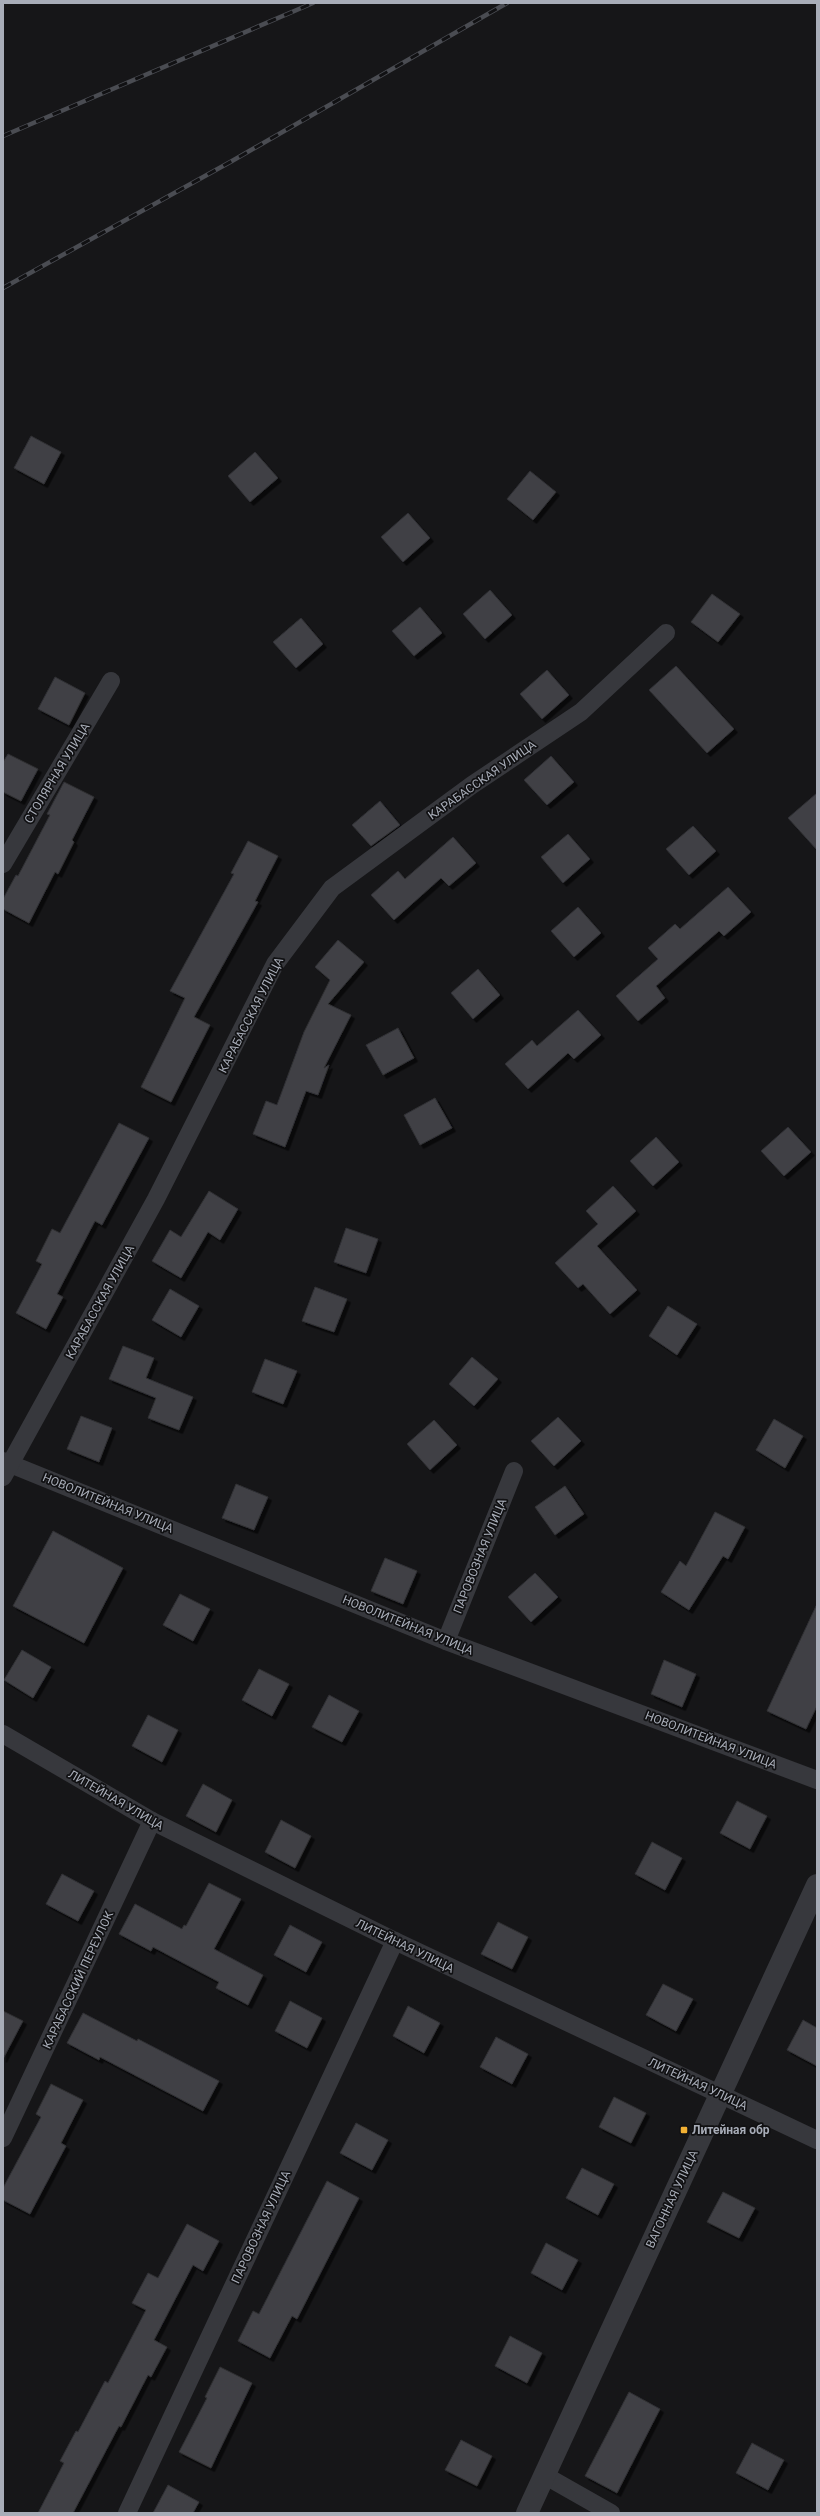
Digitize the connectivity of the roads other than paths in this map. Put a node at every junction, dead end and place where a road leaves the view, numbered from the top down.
1 (666, 633) dead end
2 (111, 681) dead end
3 (3, 864) edge
4 (5, 1467) edge
5 (514, 1471) dead end
6 (446, 1641) junction
7 (3, 1734) edge
8 (817, 1780) edge
9 (152, 1821) junction
10 (817, 1885) edge
11 (395, 1941) junction
12 (721, 2094) junction
13 (3, 2138) edge
14 (817, 2140) edge
15 (544, 2475) junction
16 (127, 2513) edge
17 (527, 2513) edge
18 (611, 2513) edge

1 - 4 street, КАРАБАССКАЯ УЛИЦА
2 - 3 street, СТОЛЯРНАЯ УЛИЦА
4 - 6 street, НОВОЛИТЕЙНАЯ УЛИЦА
5 - 6 street, ПАРОВОЗНАЯ УЛИЦА
6 - 8 street, НОВОЛИТЕЙНАЯ УЛИЦА
7 - 9 street, ЛИТЕЙНАЯ УЛИЦА
9 - 11 street, ЛИТЕЙНАЯ УЛИЦА
9 - 13 street, КАРАБАССКИЙ ПЕРЕУЛОК
10 - 12 street, ВАГОННАЯ УЛИЦА
11 - 12 street, ЛИТЕЙНАЯ УЛИЦА
11 - 16 street, ПАРОВОЗНАЯ УЛИЦА
12 - 14 street, ЛИТЕЙНАЯ УЛИЦА
12 - 15 street, ВАГОННАЯ УЛИЦА
15 - 17 street, ВАГОННАЯ УЛИЦА
15 - 18 street

